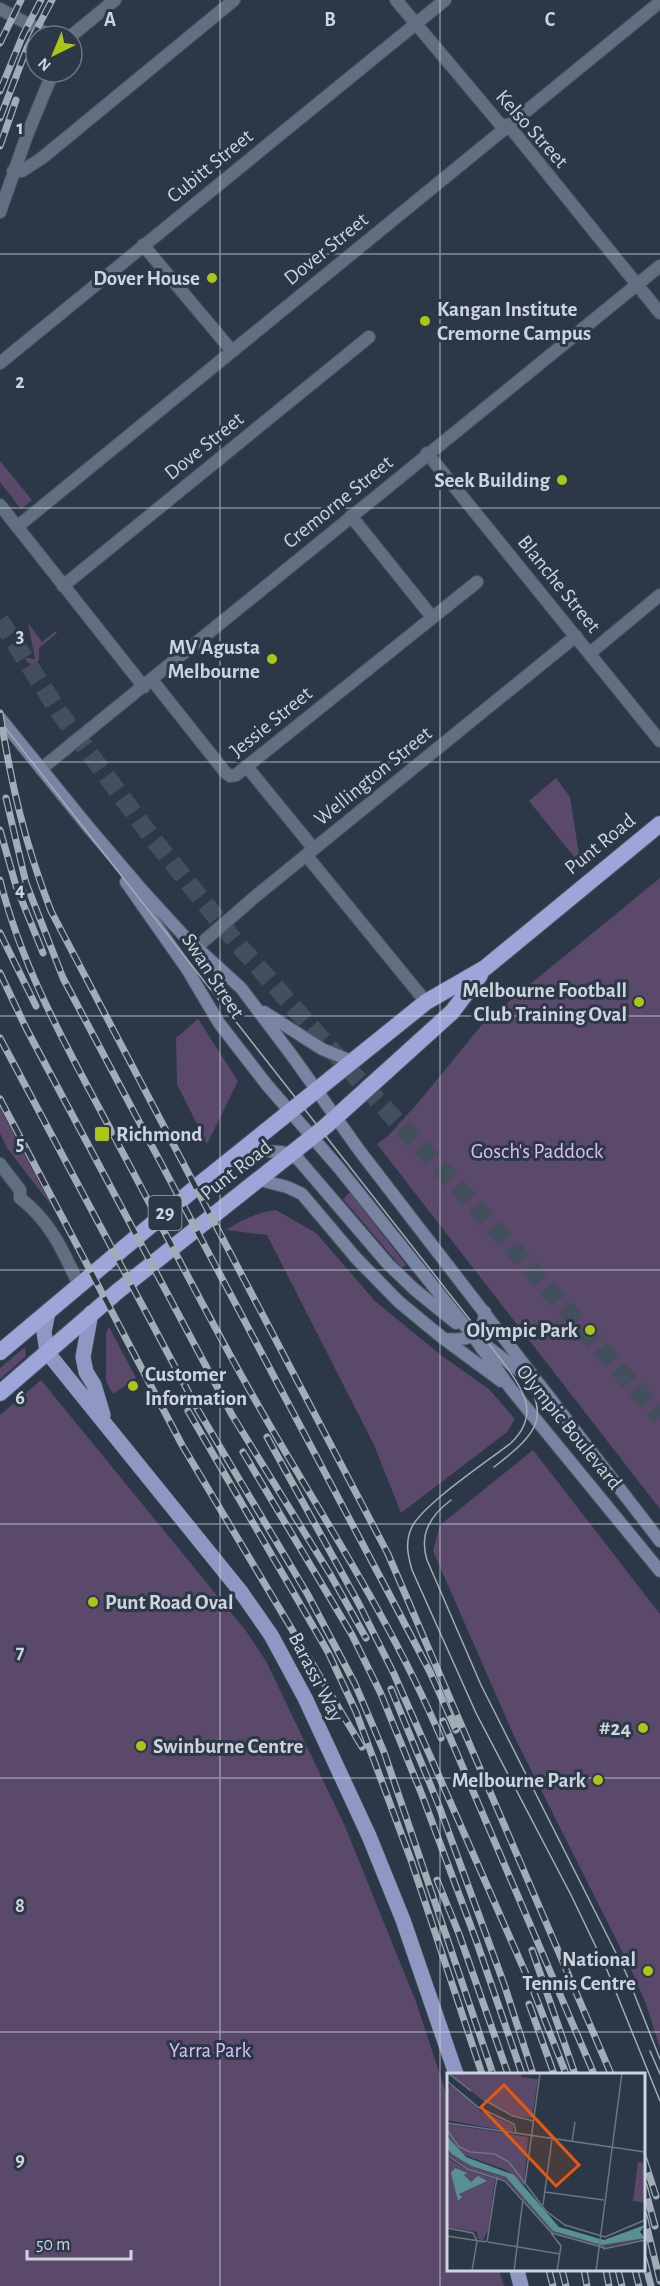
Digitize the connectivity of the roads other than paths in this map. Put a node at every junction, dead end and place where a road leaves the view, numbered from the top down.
1 (115, 0) edge
2 (234, 0) edge
3 (396, 0) edge
4 (445, 0) edge
5 (660, 2) edge
6 (0, 9) edge
7 (28, 24) edge
8 (416, 24) junction
9 (84, 25) edge
10 (48, 84) edge
11 (509, 126) junction
12 (13, 171) junction
13 (0, 212) edge
14 (143, 245) junction
15 (660, 266) edge
16 (638, 284) junction
17 (660, 313) edge
18 (369, 337) dead end
19 (232, 351) junction
20 (0, 363) edge
21 (427, 453) junction
22 (0, 505) edge
23 (351, 516) junction
24 (17, 527) junction
25 (477, 582) dead end
26 (63, 586) junction
27 (660, 595) edge
28 (432, 617) junction
29 (576, 636) junction
30 (590, 653) junction
31 (148, 684) junction
32 (0, 718) edge
33 (660, 741) edge
34 (247, 767) junction
35 (41, 769) junction
36 (660, 824) edge
37 (90, 829) junction
38 (310, 852) junction
39 (197, 947) junction
40 (484, 968) junction
41 (248, 997) junction
42 (426, 1002) junction
43 (354, 1062) junction
44 (316, 1091) junction
45 (290, 1112) junction
46 (335, 1118) junction
47 (312, 1137) junction
48 (243, 1150) junction
49 (292, 1155) junction
50 (0, 1164) edge
51 (260, 1180) junction
52 (79, 1285) junction
53 (48, 1312) junction
54 (485, 1312) junction
55 (92, 1313) junction
56 (473, 1336) junction
57 (444, 1339) junction
58 (0, 1352) edge
59 (47, 1352) junction
60 (541, 1387) junction
61 (511, 1389) junction
62 (0, 1393) edge
63 (106, 1424) junction
64 (660, 1541) edge
65 (660, 1571) edge
66 (456, 2073) edge
67 (518, 2271) edge
68 (521, 2286) edge

1 - 9 street
2 - 12 street
3 - 8 street, Kelso Street
4 - 8 street, Cubitt Street
5 - 11 street, Dover Street
6 - 7 street
8 - 11 street, Kelso Street
8 - 14 street, Cubitt Street
10 - 12 street
11 - 16 street, Kelso Street
11 - 19 street, Dover Street
12 - 13 street
14 - 19 street
14 - 20 street, Cubitt Street
15 - 16 street, Cremorne Street
16 - 17 street, Kelso Street
16 - 21 street, Cremorne Street
18 - 26 street, Dove Street
19 - 24 street, Dover Street
21 - 23 street, Cremorne Street
21 - 29 street, Blanche Street
22 - 24 street
23 - 28 street
23 - 31 street, Cremorne Street
24 - 26 street
25 - 28 street, Jessie Street
26 - 31 street
27 - 30 street
28 - 34 street, Jessie Street
29 - 30 street, Blanche Street
29 - 38 street, Wellington Street
30 - 33 street, Blanche Street
31 - 34 street, Jessie Street
31 - 35 street, Cremorne Street
32 - 35 main road, Swan Street
34 - 38 street
35 - 37 main road, Swan Street
36 - 40 highway, Punt Road / 29
37 - 39 main road, Swan Street
37 - 45 main road, Swan Street
38 - 39 street, Wellington Street
38 - 42 street
39 - 41 main road, Swan Street
40 - 42 highway, Punt Road / 29
40 - 46 highway, Punt Road / 29
41 - 43 main road
41 - 44 main road, Swan Street
42 - 43 highway, Punt Road / 29
43 - 44 highway, Punt Road / 29
44 - 45 highway, Punt Road / 29
44 - 46 main road, Swan Street
45 - 47 main road, Swan Street
45 - 48 highway, Punt Road / 29
46 - 47 highway, Punt Road / 29
46 - 54 main road, Olympic Boulevard
47 - 49 highway, Punt Road / 29
47 - 56 main road, Olympic Boulevard
48 - 49 main road
48 - 52 highway, Punt Road / 29
49 - 51 highway, Punt Road / 29
49 - 56 main road
50 - 52 street
51 - 55 highway, Punt Road / 29
51 - 57 main road
52 - 53 highway, Punt Road / 29
53 - 58 highway, Punt Road / 29
53 - 59 main road
54 - 56 main road
54 - 60 main road, Olympic Boulevard
55 - 59 highway, Punt Road / 29
55 - 63 main road
56 - 57 main road
56 - 60 main road
56 - 61 main road, Olympic Boulevard
57 - 61 main road
59 - 62 highway, Punt Road / 29
59 - 63 main road, Barassi Way
60 - 64 main road, Olympic Boulevard
61 - 65 main road, Olympic Boulevard
63 - 66 main road, Barassi Way
67 - 68 main road

